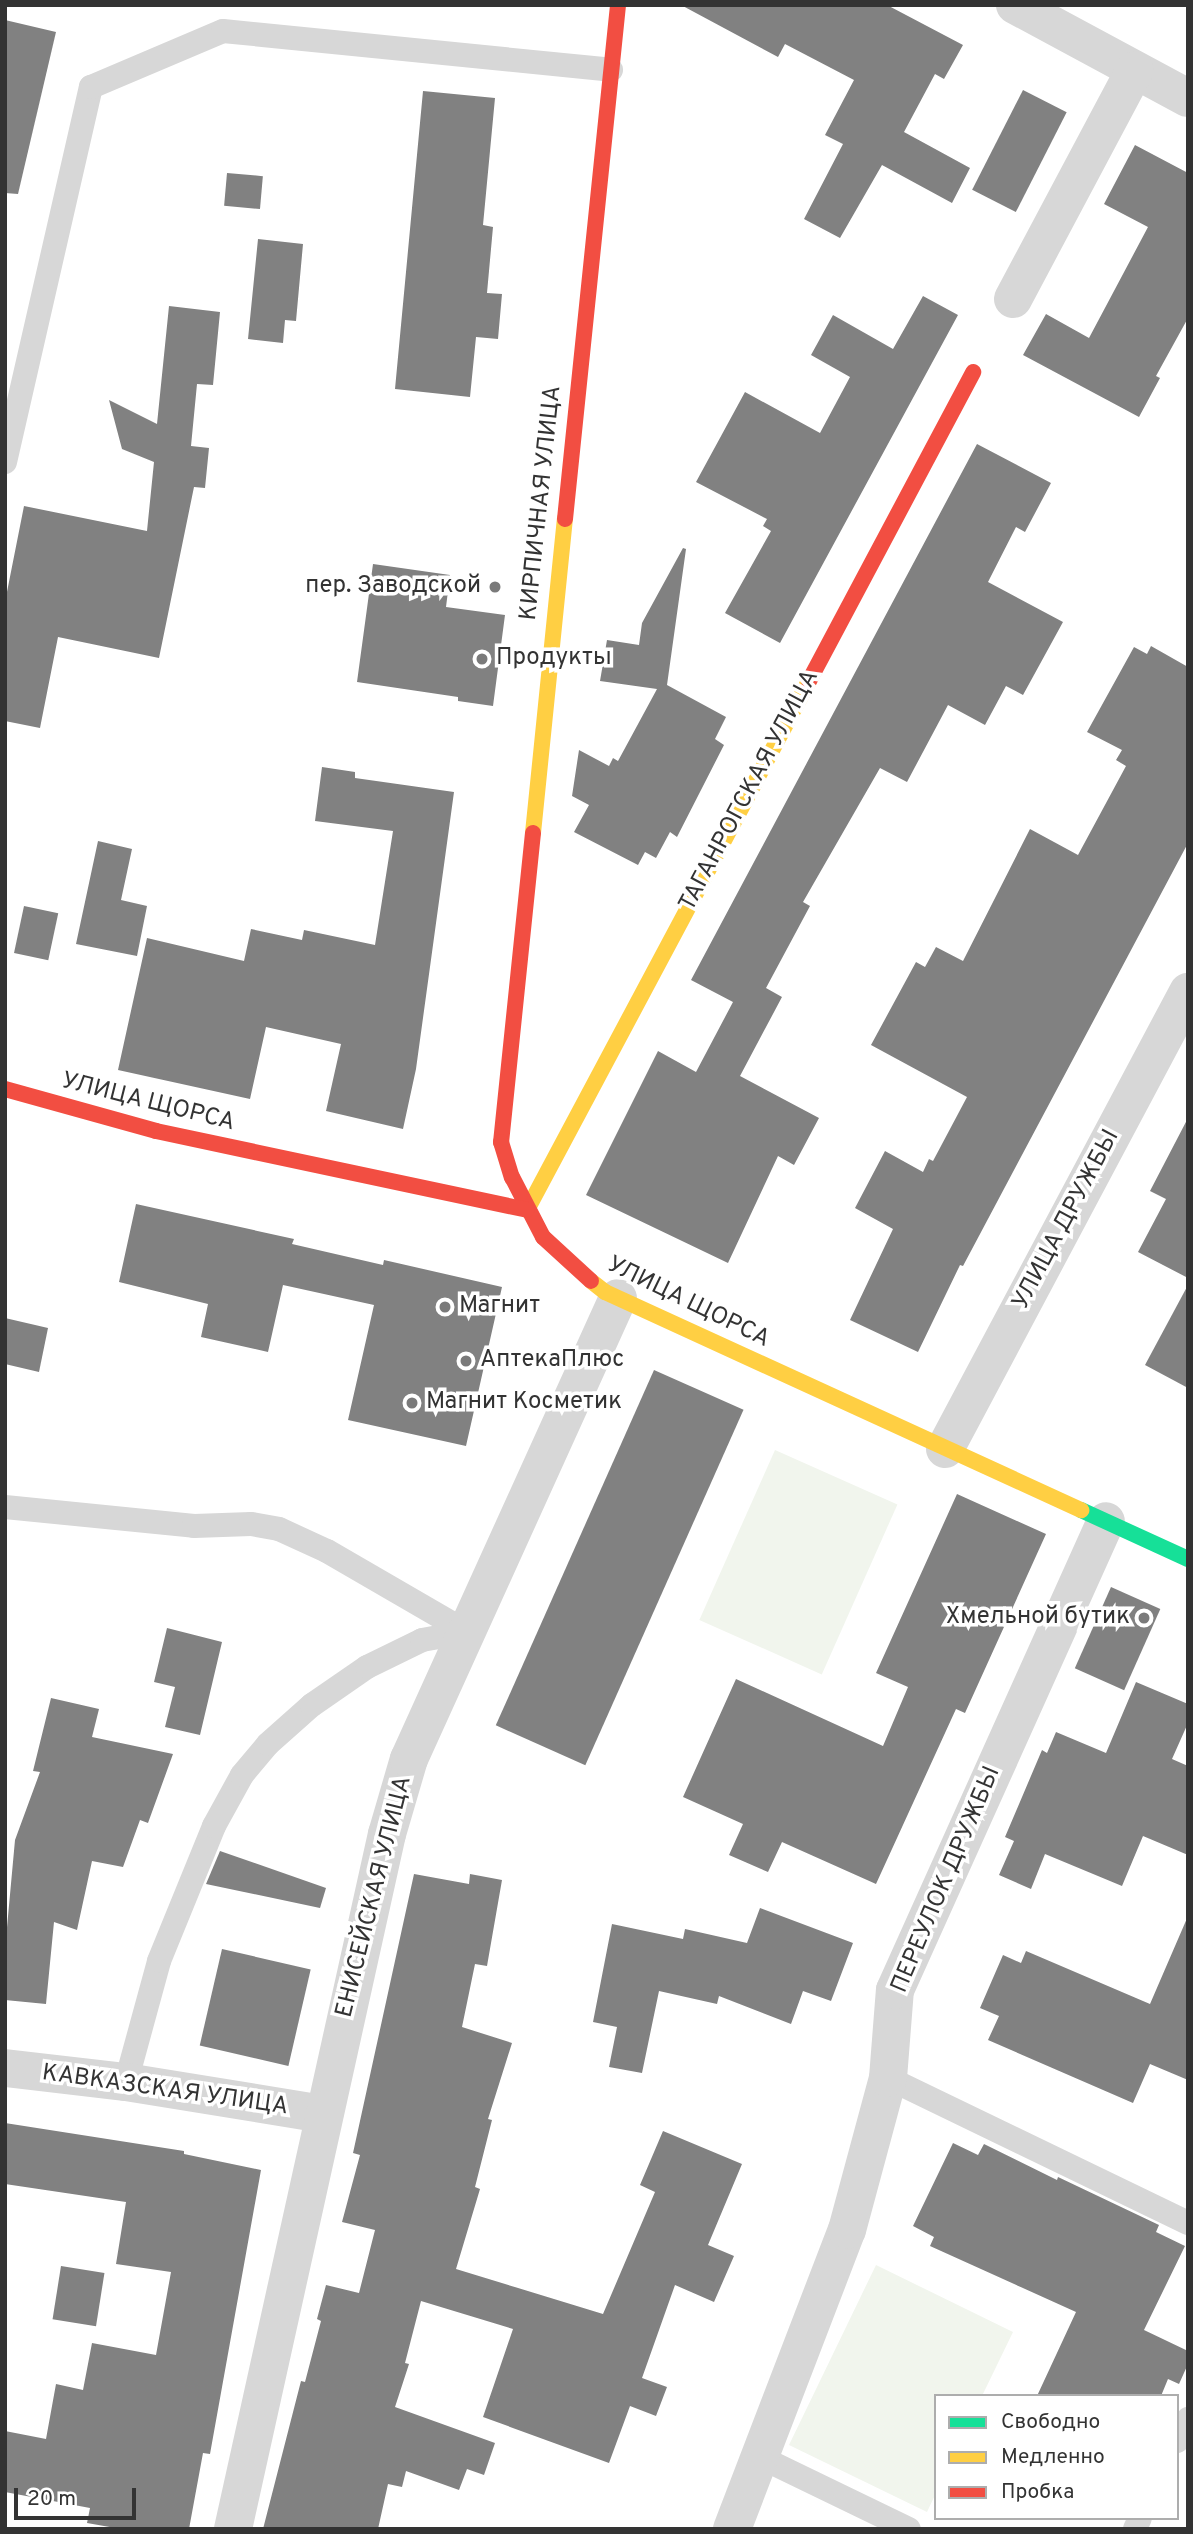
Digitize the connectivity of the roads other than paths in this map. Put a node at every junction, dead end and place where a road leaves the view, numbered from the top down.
1 (618, 5) edge
2 (1015, 5) edge
3 (611, 70) junction
4 (1135, 70) junction
5 (1188, 97) edge
6 (1013, 299) dead end
7 (973, 373) dead end
8 (5, 462) edge
9 (1188, 992) edge
10 (5, 1089) edge
11 (527, 1210) junction
12 (618, 1298) junction
13 (945, 1449) junction
14 (5, 1507) edge
15 (1106, 1521) junction
16 (1188, 1559) edge
17 (467, 1632) junction
18 (5, 2068) edge
19 (888, 2078) junction
20 (126, 2082) junction
21 (324, 2114) junction
22 (1188, 2223) edge
23 (1188, 2419) edge
24 (1179, 2437) edge
25 (762, 2458) junction
26 (233, 2529) edge
27 (732, 2529) edge
28 (909, 2529) edge

1 - 3 street, КИРПИЧНАЯ УЛИЦА
2 - 4 street
3 - 8 lane
3 - 11 street, КИРПИЧНАЯ УЛИЦА
4 - 5 street
4 - 6 street
7 - 11 street, ТАГАНРОГСКАЯ УЛИЦА
9 - 13 street, УЛИЦА ДРУЖБЫ
10 - 11 street, УЛИЦА ЩОРСА
11 - 12 street, УЛИЦА ЩОРСА
12 - 13 street, УЛИЦА ЩОРСА
12 - 17 street, ЕНИСЕЙСКАЯ УЛИЦА
13 - 15 street, УЛИЦА ЩОРСА
14 - 17 lane
15 - 16 street, УЛИЦА ЩОРСА
15 - 19 street, ПЕРЕУЛОК ДРУЖБЫ
17 - 20 lane
17 - 21 street, ЕНИСЕЙСКАЯ УЛИЦА
18 - 20 street, КАВКАЗСКАЯ УЛИЦА
19 - 22 lane
19 - 25 street, ПЕРЕУЛОК ДРУЖБЫ
20 - 21 street, КАВКАЗСКАЯ УЛИЦА
21 - 26 street, ЕНИСЕЙСКАЯ УЛИЦА
23 - 24 lane
25 - 27 street, ПЕРЕУЛОК ДРУЖБЫ
25 - 28 lane

